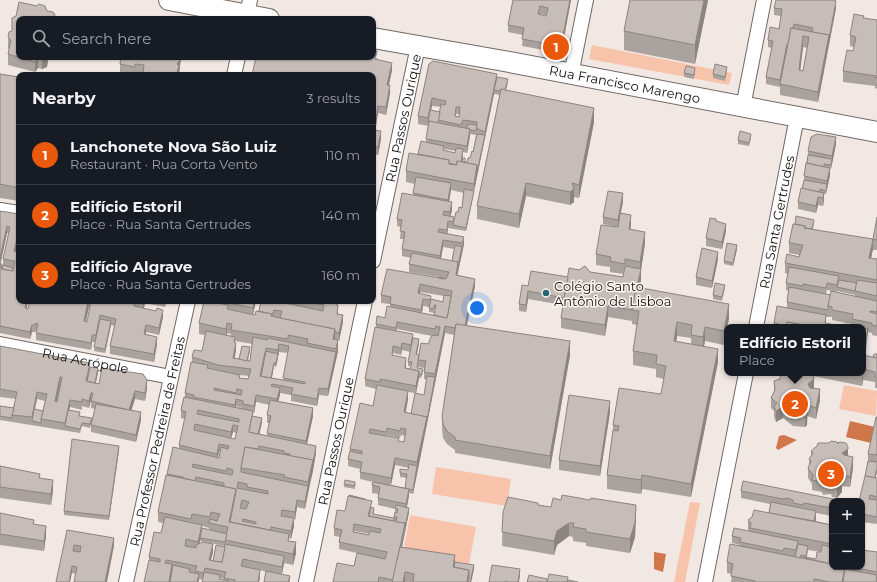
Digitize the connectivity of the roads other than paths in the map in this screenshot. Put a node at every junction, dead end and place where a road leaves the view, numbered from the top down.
1 (169, 0) edge
2 (586, 0) edge
3 (764, 0) edge
4 (248, 11) edge
5 (261, 16) edge
6 (376, 39) edge
7 (418, 46) junction
8 (237, 60) edge
9 (235, 72) edge
10 (571, 75) junction
11 (743, 107) junction
12 (797, 117) junction
13 (877, 132) edge
14 (0, 210) edge
15 (16, 213) edge
16 (376, 247) edge
17 (187, 304) edge
18 (364, 304) edge
19 (757, 324) edge
20 (0, 344) edge
21 (745, 376) edge
22 (171, 377) junction
23 (126, 582) edge
24 (306, 582) edge
25 (705, 582) edge

1 - 4 street
2 - 10 street
3 - 11 street
4 - 5 street
6 - 7 street, Rua Francisco Marengo
7 - 10 street, Rua Francisco Marengo
7 - 16 street, Rua Passos Ourique
8 - 9 street
10 - 11 street, Rua Francisco Marengo
11 - 12 street, Rua Francisco Marengo
12 - 13 street, Rua Francisco Marengo
12 - 19 street, Rua Santa Gertrudes
14 - 15 street
17 - 22 street, Rua Professor Pedreira de Freitas
18 - 24 street, Rua Passos Ourique
20 - 22 street, Rua Acrópole
21 - 25 street
22 - 23 street, Rua Professor Pedreira de Freitas

